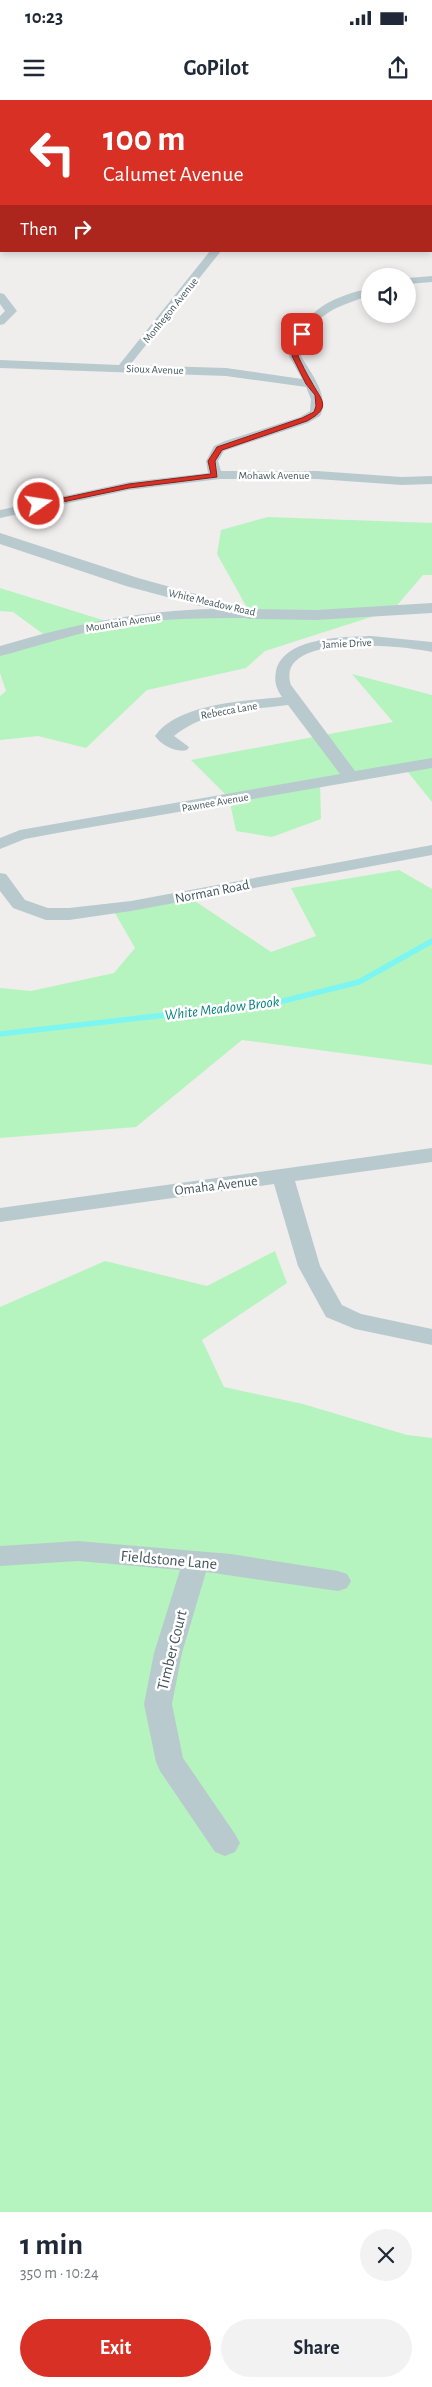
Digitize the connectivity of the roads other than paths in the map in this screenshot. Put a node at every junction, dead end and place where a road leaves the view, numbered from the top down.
1 (215, 252) edge
2 (432, 279) edge
3 (416, 280) edge
4 (361, 294) edge
5 (0, 296) edge
6 (5, 311) edge
7 (0, 322) edge
8 (0, 364) edge
9 (122, 368) junction
10 (309, 384) junction
11 (215, 476) junction
12 (432, 480) edge
13 (0, 514) edge
14 (0, 538) edge
15 (432, 608) edge
16 (249, 614) junction
17 (432, 648) edge
18 (0, 651) edge
19 (292, 700) junction
20 (181, 747) dead end
21 (432, 763) edge
22 (352, 778) junction
23 (0, 844) edge
24 (432, 850) edge
25 (1, 881) edge
26 (432, 1155) edge
27 (280, 1177) junction
28 (0, 1215) edge
29 (432, 1337) edge
30 (0, 1556) edge
31 (196, 1561) junction
32 (338, 1581) dead end
33 (225, 1843) dead end

1 - 9 street, Monhegon Avenue
2 - 3 street
4 - 10 street
5 - 6 street
6 - 7 street
8 - 9 street, Sioux Avenue
9 - 10 street, Sioux Avenue
10 - 11 street
11 - 12 street, Mohawk Avenue
11 - 13 street, Mohawk Avenue
14 - 16 street, White Meadow Road
15 - 16 street, White Meadow Road
16 - 18 street, Mountain Avenue
17 - 19 street, Jamie Drive
19 - 20 street, Rebecca Lane
19 - 22 street, Jamie Drive
21 - 22 street, Pawnee Avenue
22 - 23 street, Pawnee Avenue
24 - 25 street, Norman Road
26 - 27 street, Omaha Avenue
27 - 28 street, Omaha Avenue
27 - 29 street
30 - 31 street, Fieldstone Lane
31 - 32 street, Fieldstone Lane
31 - 33 street, Timber Court

